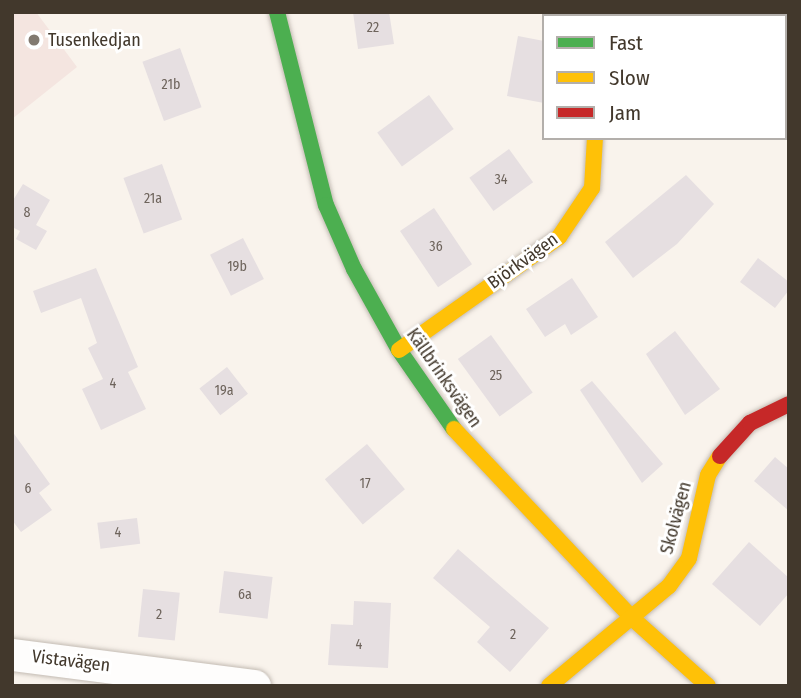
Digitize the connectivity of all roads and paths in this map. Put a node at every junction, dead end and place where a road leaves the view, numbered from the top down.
1 (277, 12) edge
2 (595, 140) edge
3 (399, 350) junction
4 (789, 404) edge
5 (632, 618) junction
6 (12, 654) edge
7 (256, 686) edge
8 (550, 686) edge
9 (708, 686) edge

1 - 3 street, Källbrinksvägen
2 - 3 street, Björkvägen
3 - 5 street, Källbrinksvägen
4 - 5 street, Skolvägen
5 - 8 street
5 - 9 street, Källbrinksvägen
6 - 7 street, Vistavägen

